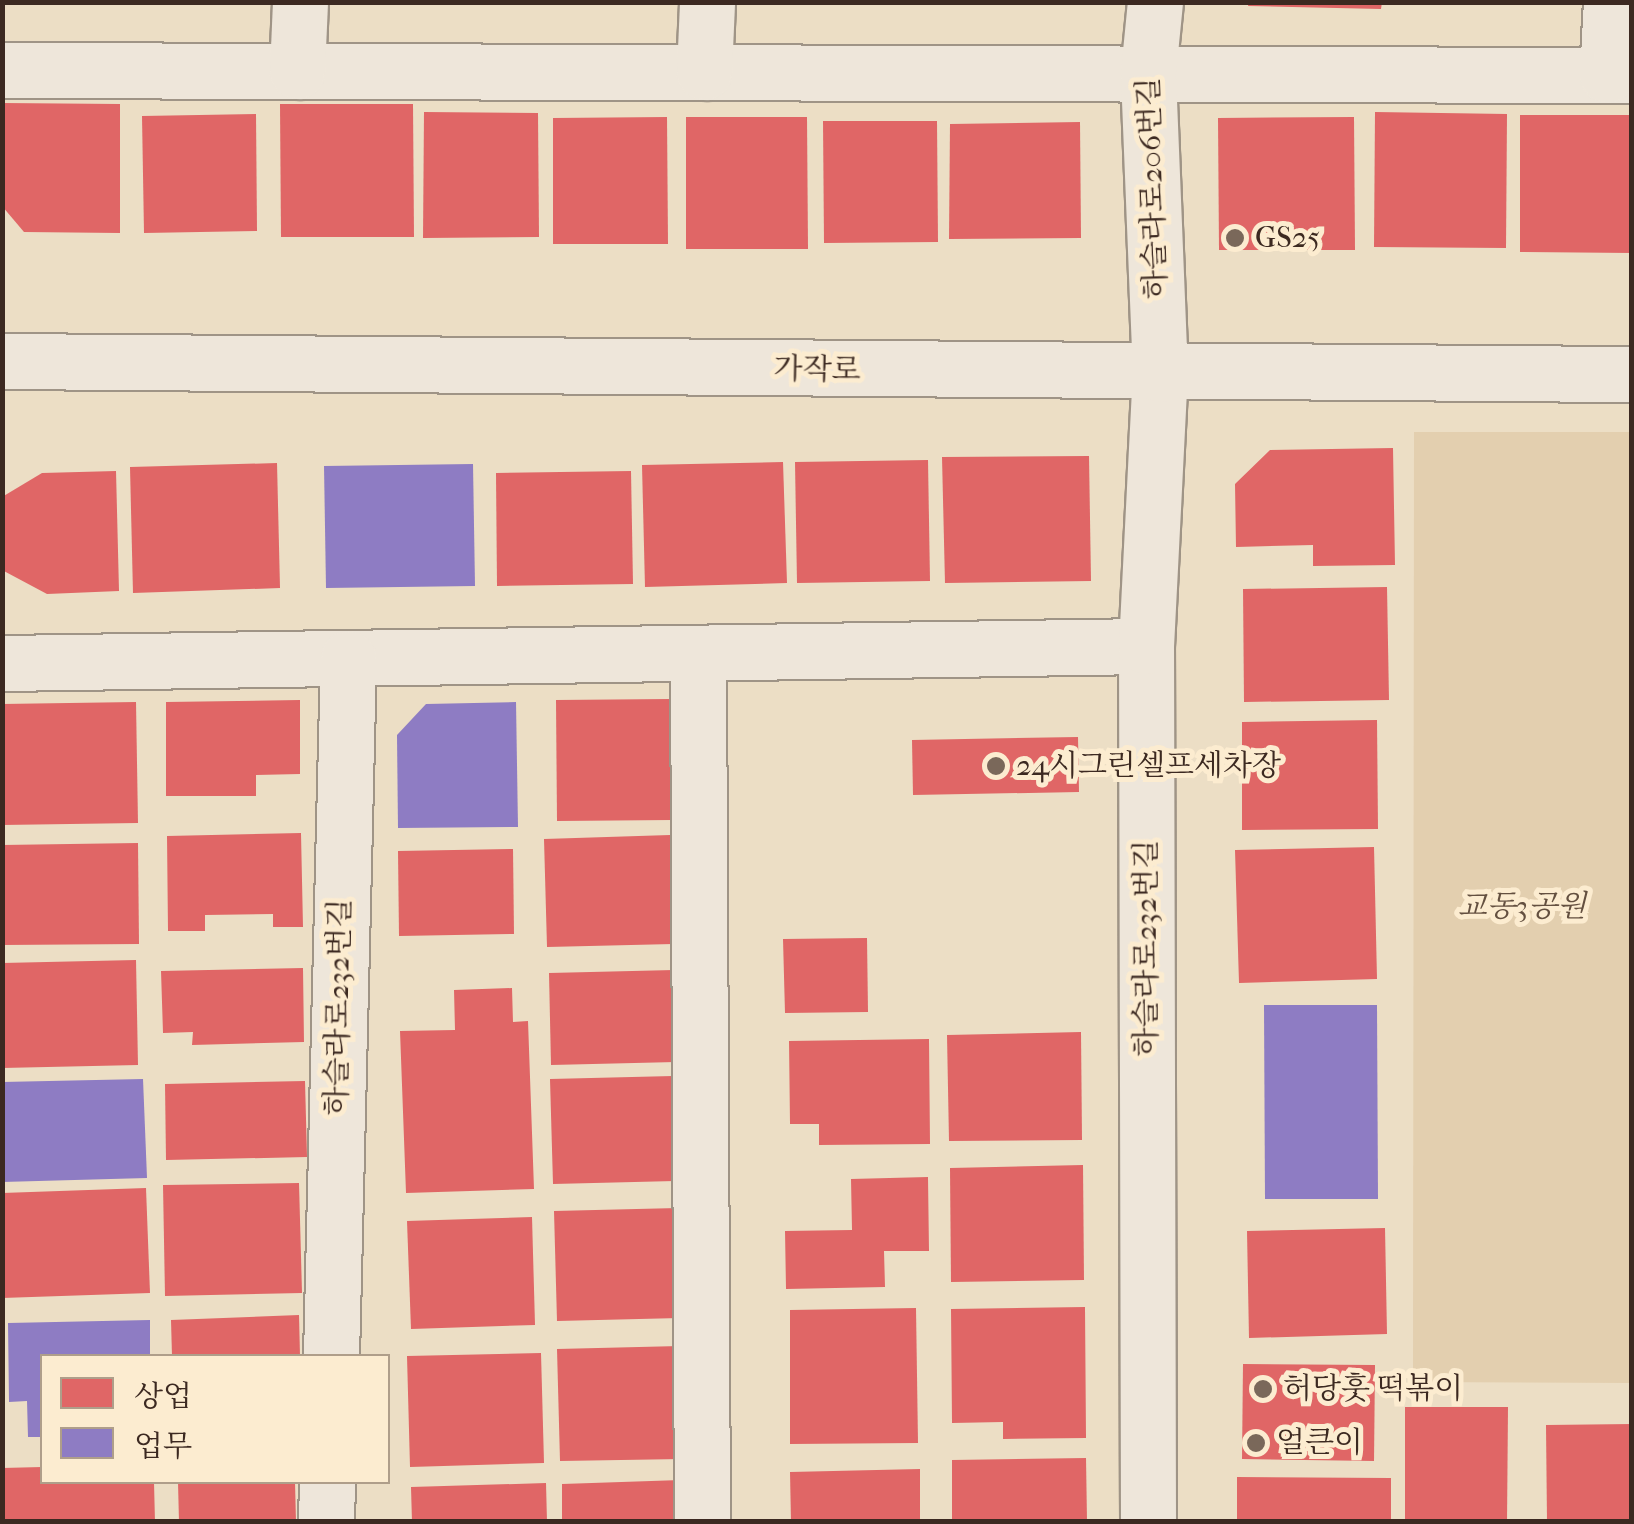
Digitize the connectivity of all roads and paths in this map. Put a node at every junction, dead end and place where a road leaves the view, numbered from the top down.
1 (300, 2) edge
2 (706, 2) edge
3 (1155, 2) edge
4 (1611, 2) edge
5 (2, 70) edge
6 (296, 71) junction
7 (704, 72) junction
8 (1148, 72) junction
9 (1619, 75) edge
10 (2, 361) edge
11 (1160, 374) junction
12 (1632, 374) edge
13 (1146, 646) junction
14 (698, 653) junction
15 (348, 658) junction
16 (2, 663) edge
17 (330, 1354) edge
18 (327, 1484) edge
19 (326, 1522) edge
20 (702, 1522) edge
21 (1148, 1522) edge

1 - 6 street
2 - 7 street
3 - 8 street, 하슬라로206번길
4 - 9 street
5 - 6 street
6 - 7 street
7 - 8 street
8 - 9 street
8 - 11 street, 하슬라로206번길
10 - 11 street, 가작로
11 - 12 street, 가작로
11 - 13 street, 하슬라로232번길
13 - 14 street
13 - 21 street, 하슬라로232번길
14 - 15 street
14 - 20 street
15 - 16 street
15 - 17 street, 하슬라로232번길
18 - 19 street

